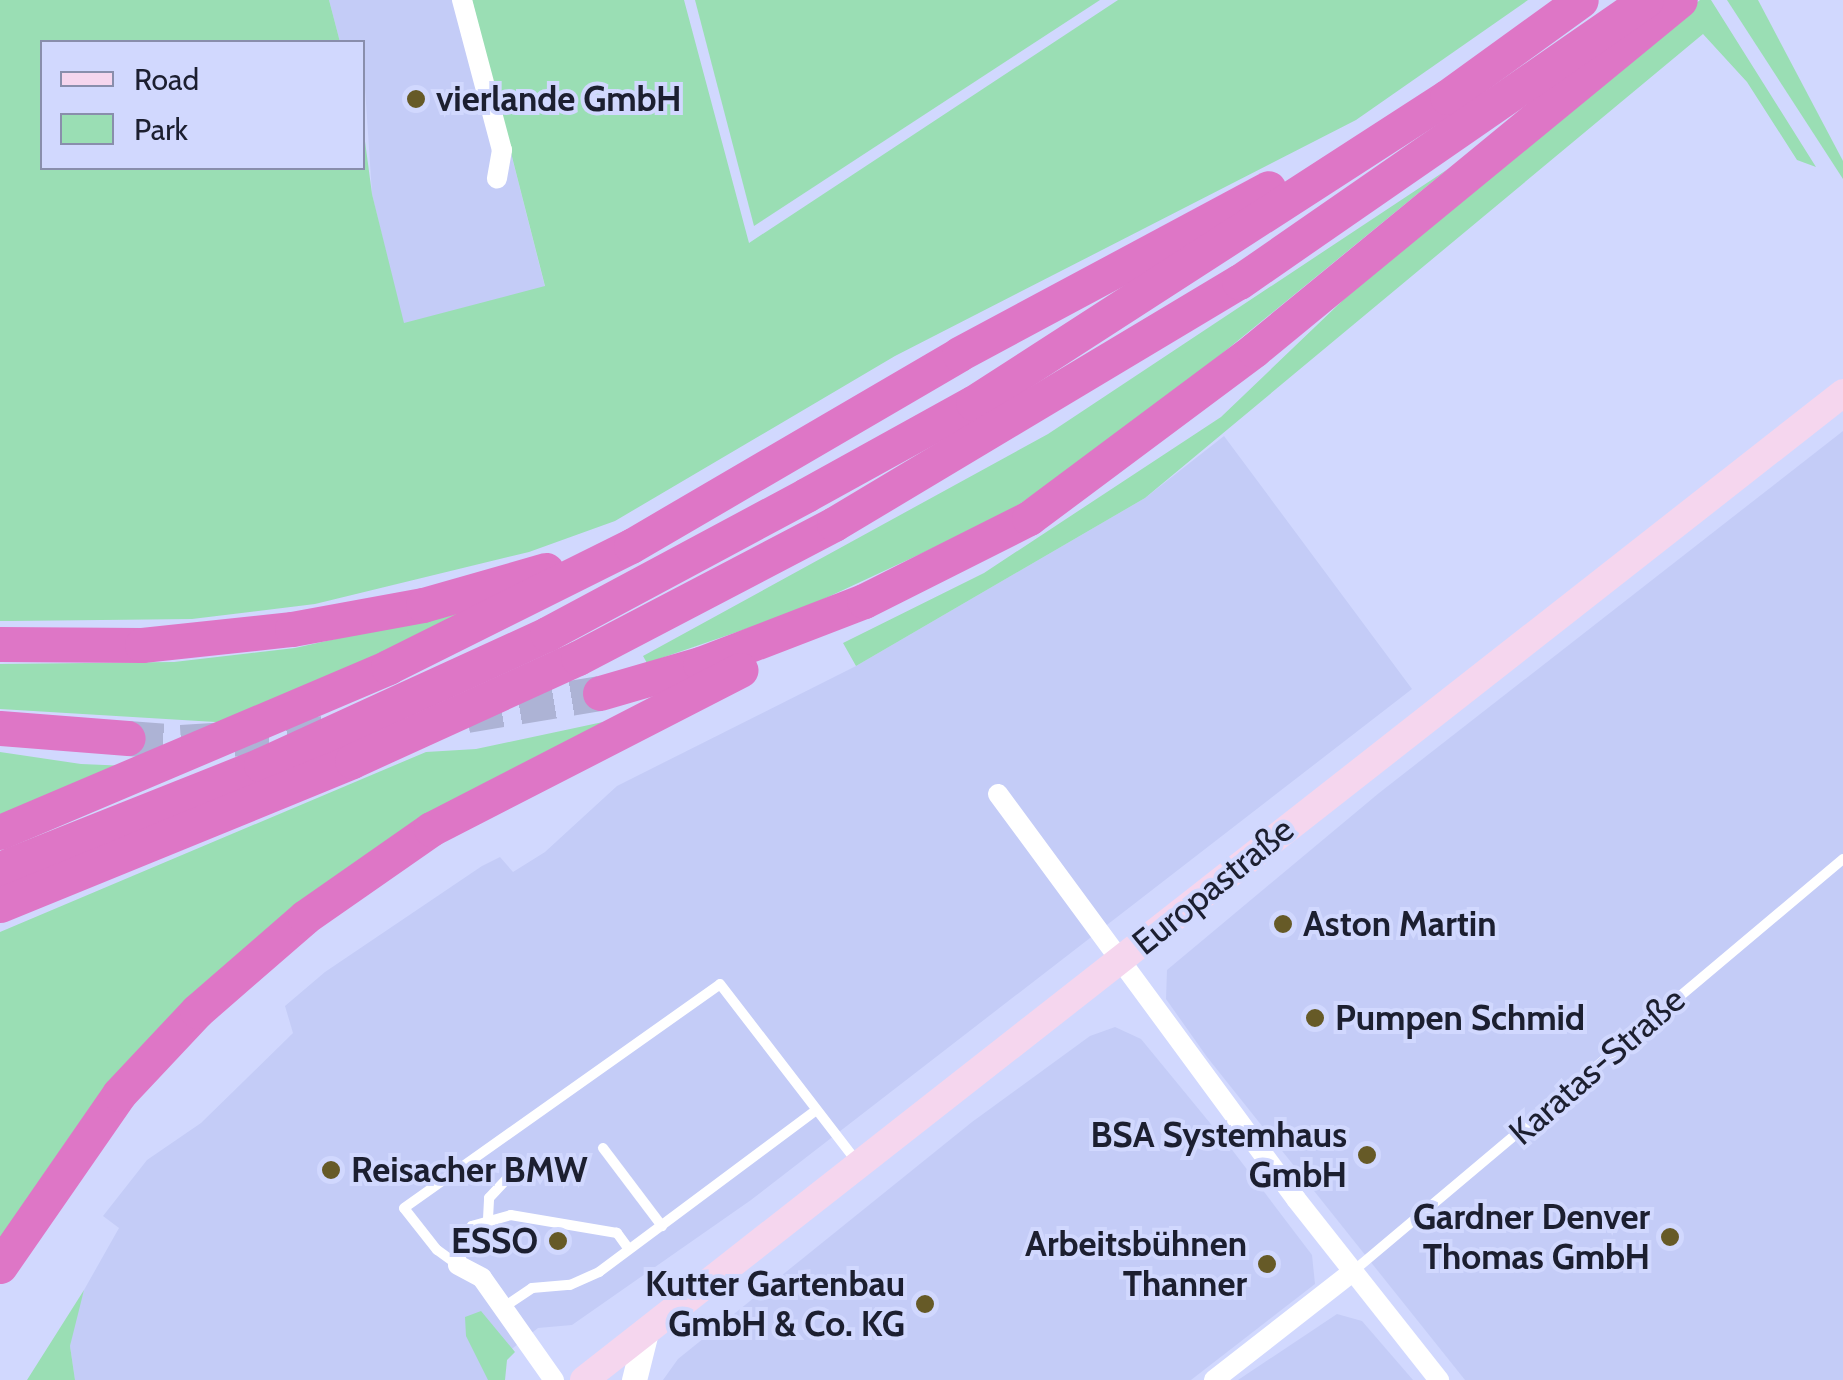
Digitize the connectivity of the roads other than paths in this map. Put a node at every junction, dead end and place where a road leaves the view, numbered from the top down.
1 (462, 0) edge
2 (1581, 0) edge
3 (1646, 0) edge
4 (1680, 0) edge
5 (1448, 97) junction
6 (497, 179) dead end
7 (1843, 393) edge
8 (631, 546) junction
9 (864, 601) junction
10 (0, 644) edge
11 (600, 693) tunnel mouth
12 (0, 728) edge
13 (128, 738) tunnel mouth
14 (998, 794) dead end
15 (0, 832) edge
16 (1843, 859) edge
17 (0, 869) edge
18 (0, 905) edge
19 (1121, 959) junction
20 (815, 1111) junction
21 (603, 1148) dead end
22 (858, 1164) junction
23 (506, 1180) dead end
24 (488, 1219) junction
25 (662, 1226) junction
26 (628, 1248) junction
27 (458, 1265) junction
28 (0, 1266) edge
29 (1351, 1273) junction
30 (504, 1307) junction
31 (646, 1332) junction
32 (554, 1380) edge
33 (584, 1380) edge
34 (634, 1380) edge
35 (1214, 1380) edge
36 (1439, 1380) edge

1 - 6 street
2 - 5 highway
3 - 18 highway
4 - 9 highway
5 - 8 highway
5 - 17 highway
7 - 19 main road, Europastraße
8 - 10 highway
8 - 15 highway
9 - 11 highway
9 - 28 highway
12 - 13 highway
14 - 19 street
16 - 29 lane, Karatas-Straße
19 - 22 main road, Europastraße
19 - 29 street
20 - 22 lane
20 - 25 lane
20 - 27 lane
21 - 25 lane
22 - 31 main road, Europastraße
23 - 24 lane
24 - 26 lane
24 - 27 lane
25 - 26 lane
26 - 30 lane
27 - 30 street
29 - 35 street
29 - 36 street
30 - 32 street
31 - 33 main road, Europastraße
31 - 34 street

